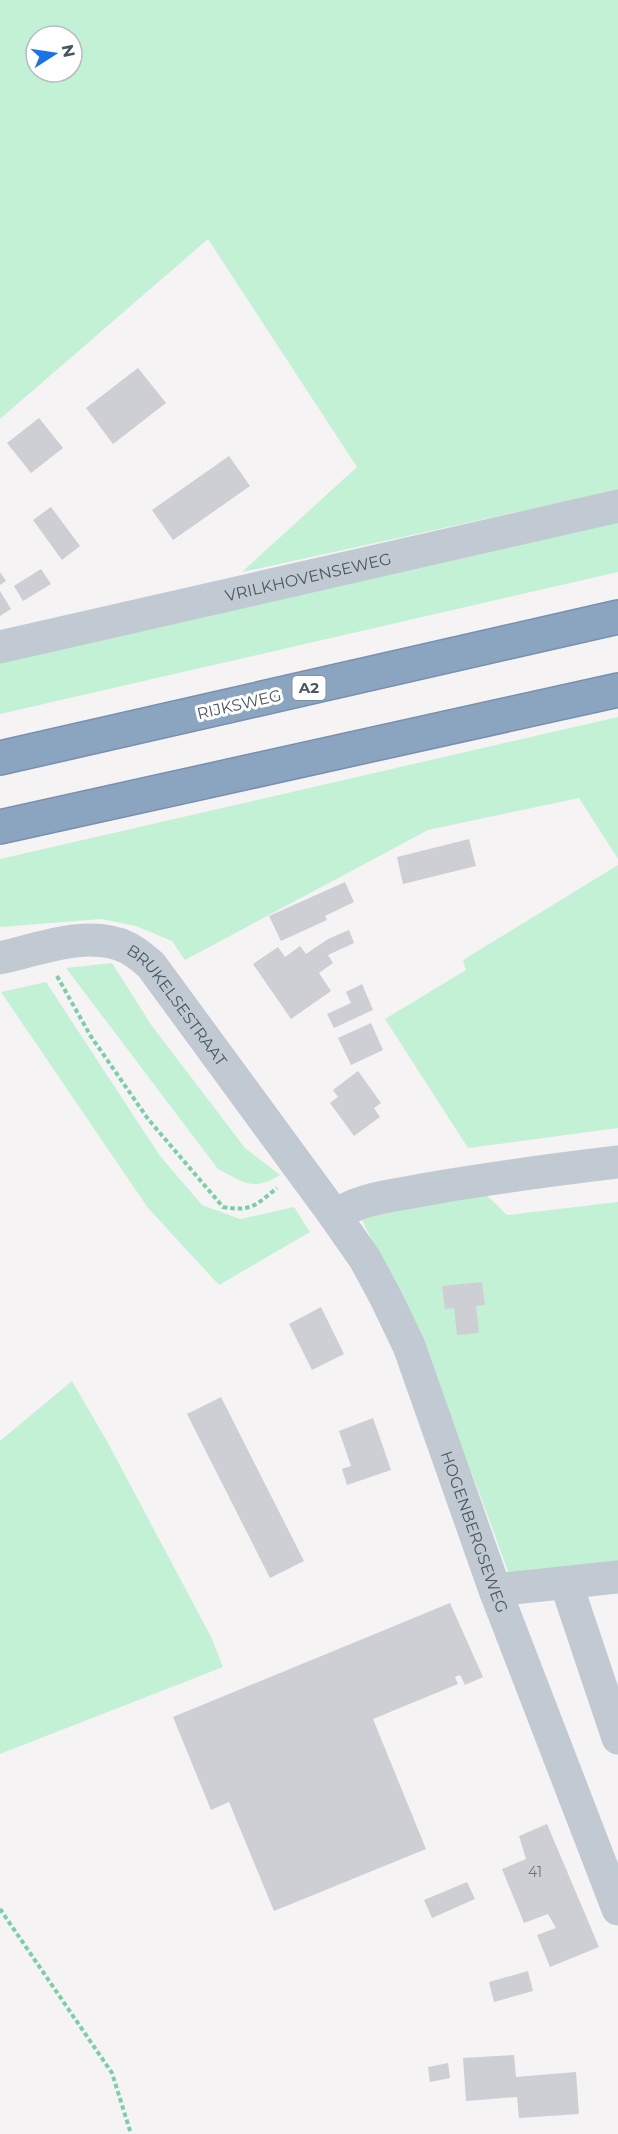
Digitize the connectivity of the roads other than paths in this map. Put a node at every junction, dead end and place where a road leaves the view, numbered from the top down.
1 (618, 506) edge
2 (618, 617) edge
3 (0, 647) edge
4 (618, 690) edge
5 (0, 758) edge
6 (0, 826) edge
7 (0, 958) edge
8 (618, 1162) edge
9 (302, 1169) joint
10 (335, 1216) junction
11 (618, 1577) edge
12 (566, 1583) junction
13 (495, 1590) junction
14 (618, 1738) edge
15 (618, 1910) edge

1 - 3 street, VRILKHOVENSEWEG
2 - 5 highway, RIJKSWEG / A2
4 - 6 highway
7 - 9 street, BRUKELSESTRAAT
8 - 10 street
9 - 10 street, HOGENBERGSEWEG
10 - 13 street, HOGENBERGSEWEG
11 - 12 street
12 - 13 street
12 - 14 street
13 - 15 street, HOGENBERGSEWEG

